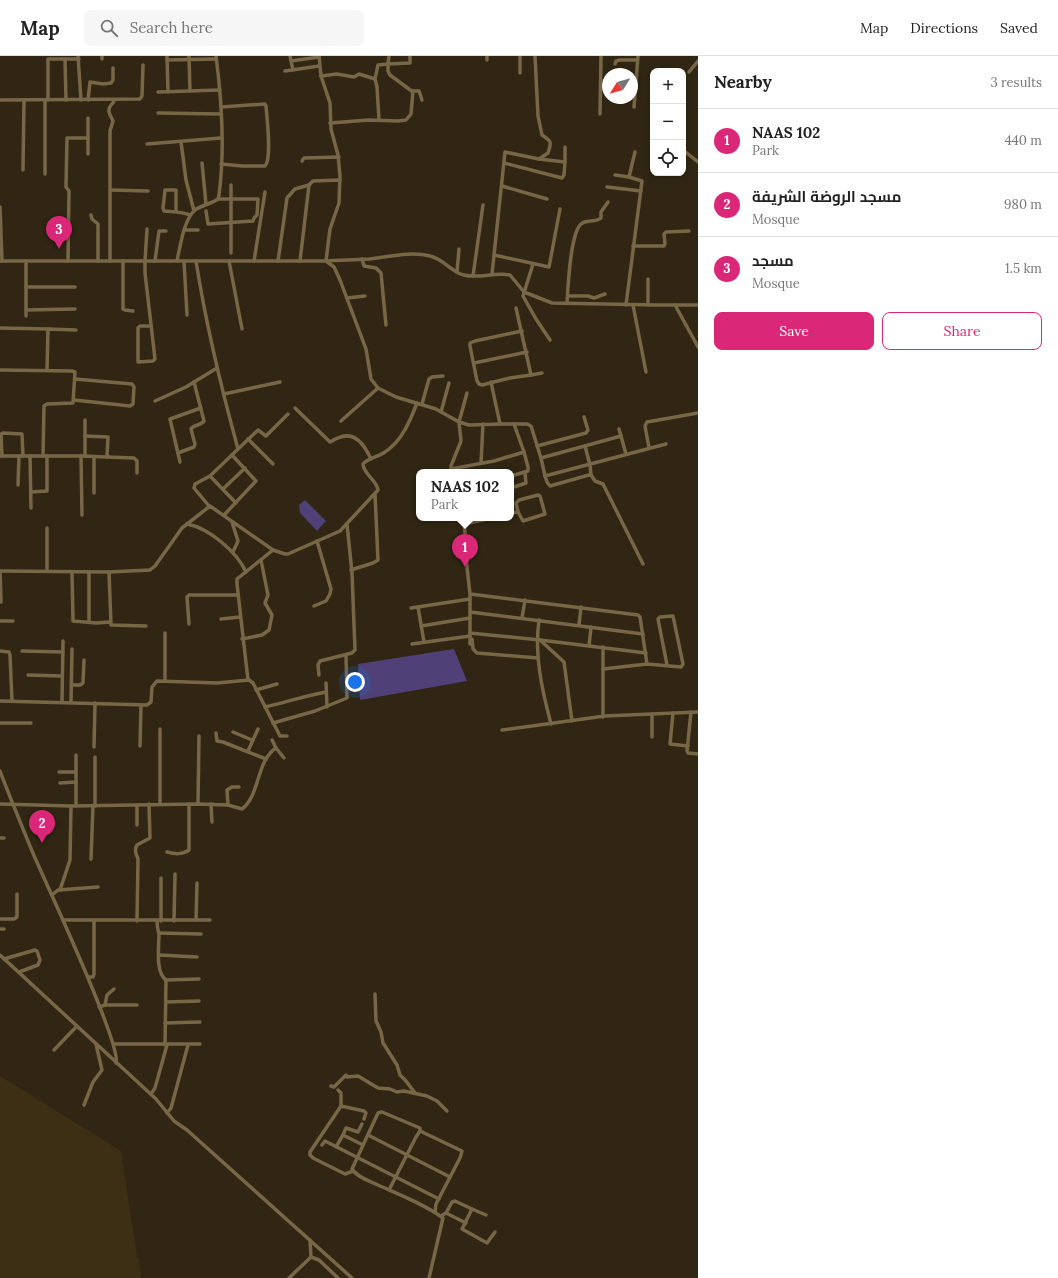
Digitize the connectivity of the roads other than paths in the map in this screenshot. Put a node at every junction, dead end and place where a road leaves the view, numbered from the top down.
1 (290, 56) edge
2 (319, 56) edge
3 (389, 56) edge
4 (410, 56) edge
5 (520, 56) edge
6 (535, 56) edge
7 (601, 56) edge
8 (79, 57) edge
9 (216, 57) edge
10 (167, 58) edge
11 (189, 58) edge
12 (638, 58) edge
13 (65, 59) junction
14 (291, 61) junction
15 (698, 61) edge
16 (388, 64) junction
17 (615, 64) dead end
18 (143, 65) dead end
19 (319, 66) junction
20 (113, 68) dead end
21 (637, 68) edge
22 (293, 70) junction
23 (285, 71) dead end
24 (689, 72) dead end
25 (520, 73) dead end
26 (320, 76) junction
27 (375, 79) junction
28 (220, 90) junction
29 (190, 91) junction
30 (158, 92) dead end
31 (168, 92) junction
32 (413, 92) junction
33 (0, 100) edge
34 (24, 100) junction
35 (47, 100) junction
36 (66, 100) junction
37 (81, 100) junction
38 (88, 100) junction
39 (114, 100) junction
40 (422, 100) dead end
41 (221, 107) junction
42 (158, 113) dead end
43 (221, 114) junction
44 (600, 114) dead end
45 (88, 118) dead end
46 (379, 120) junction
47 (330, 123) junction
48 (88, 138) junction
49 (221, 138) junction
50 (181, 142) junction
51 (147, 144) dead end
52 (565, 147) dead end
53 (635, 152) dead end
54 (686, 152) edge
55 (88, 154) dead end
56 (339, 157) junction
57 (539, 159) junction
58 (302, 161) dead end
59 (202, 162) dead end
60 (565, 162) junction
61 (698, 162) edge
62 (504, 163) junction
63 (221, 164) junction
64 (23, 170) dead end
65 (44, 174) dead end
66 (616, 176) dead end
67 (629, 177) junction
68 (340, 180) junction
69 (231, 185) dead end
70 (309, 185) junction
71 (502, 186) junction
72 (607, 187) dead end
73 (110, 190) junction
74 (641, 190) junction
75 (148, 191) dead end
76 (265, 192) dead end
77 (218, 199) junction
78 (231, 199) junction
79 (547, 199) dead end
80 (608, 202) dead end
81 (206, 204) junction
82 (482, 205) dead end
83 (0, 207) edge
84 (560, 209) dead end
85 (194, 211) junction
86 (206, 211) dead end
87 (176, 212) junction
88 (91, 215) dead end
89 (190, 215) junction
90 (232, 223) junction
91 (147, 229) dead end
92 (185, 230) junction
93 (198, 230) dead end
94 (166, 231) dead end
95 (689, 231) dead end
96 (633, 246) junction
97 (459, 249) dead end
98 (231, 253) dead end
99 (494, 255) junction
100 (362, 259) junction
101 (1, 261) edge
102 (26, 261) junction
103 (68, 261) junction
104 (98, 261) junction
105 (110, 261) junction
106 (123, 261) junction
107 (145, 261) junction
108 (155, 261) junction
109 (177, 261) junction
110 (184, 261) junction
111 (196, 261) junction
112 (229, 261) junction
113 (254, 261) junction
114 (278, 261) junction
115 (300, 261) junction
116 (326, 261) junction
117 (533, 264) junction
118 (457, 272) junction
119 (492, 274) junction
120 (473, 276) junction
121 (648, 279) dead end
122 (74, 287) dead end
123 (26, 288) junction
124 (524, 292) junction
125 (605, 294) dead end
126 (365, 296) dead end
127 (568, 296) junction
128 (347, 298) junction
129 (567, 304) junction
130 (626, 305) junction
131 (633, 305) junction
132 (648, 305) junction
133 (675, 305) junction
134 (698, 305) edge
135 (516, 308) dead end
136 (75, 309) dead end
137 (26, 310) junction
138 (133, 311) dead end
139 (187, 315) dead end
140 (26, 316) dead end
141 (386, 325) dead end
142 (151, 326) junction
143 (0, 328) edge
144 (48, 329) junction
145 (242, 329) dead end
146 (76, 330) dead end
147 (522, 331) junction
148 (550, 340) dead end
149 (698, 347) edge
150 (527, 352) junction
151 (474, 363) junction
152 (217, 368) junction
153 (0, 370) edge
154 (47, 370) junction
155 (646, 372) dead end
156 (542, 373) dead end
157 (531, 375) junction
158 (443, 376) dead end
159 (75, 379) junction
160 (194, 382) junction
161 (280, 382) dead end
162 (491, 382) junction
163 (449, 383) dead end
164 (378, 388) junction
165 (467, 393) dead end
166 (224, 394) junction
167 (74, 400) junction
168 (155, 401) dead end
169 (417, 403) junction
170 (422, 404) junction
171 (201, 408) junction
172 (295, 408) dead end
173 (441, 412) junction
174 (698, 413) edge
175 (288, 414) dead end
176 (584, 417) dead end
177 (85, 420) dead end
178 (341, 421) dead end
179 (459, 422) junction
180 (483, 424) junction
181 (500, 424) junction
182 (514, 424) junction
183 (619, 429) dead end
184 (85, 436) junction
185 (621, 436) junction
186 (248, 438) junction
187 (666, 444) dead end
188 (537, 446) junction
189 (585, 446) junction
190 (649, 448) junction
191 (238, 449) junction
192 (524, 452) junction
193 (178, 453) junction
194 (626, 454) junction
195 (232, 455) junction
196 (1, 456) edge
197 (21, 456) junction
198 (30, 456) junction
199 (45, 456) junction
200 (83, 456) junction
201 (94, 456) junction
202 (107, 457) junction
203 (541, 458) junction
204 (371, 459) junction
205 (180, 462) dead end
206 (273, 464) dead end
207 (481, 464) junction
208 (590, 464) junction
209 (245, 468) junction
210 (452, 469) edge
211 (460, 469) edge
212 (137, 473) dead end
213 (525, 473) junction
214 (514, 475) edge
215 (591, 475) junction
216 (210, 476) junction
217 (546, 476) junction
218 (18, 485) dead end
219 (514, 487) edge
220 (223, 489) junction
221 (31, 492) junction
222 (94, 493) dead end
223 (375, 494) junction
224 (236, 503) junction
225 (209, 506) junction
226 (31, 508) dead end
227 (518, 512) junction
228 (514, 513) edge
229 (82, 515) dead end
230 (224, 515) junction
231 (478, 521) edge
232 (232, 522) junction
233 (187, 524) junction
234 (347, 524) junction
235 (464, 524) joint
236 (47, 528) dead end
237 (317, 542) junction
238 (274, 550) junction
239 (233, 552) junction
240 (261, 560) junction
241 (643, 564) dead end
242 (351, 570) junction
243 (0, 571) edge
244 (47, 571) junction
245 (72, 572) junction
246 (89, 572) junction
247 (110, 572) junction
248 (246, 572) junction
249 (470, 594) junction
250 (238, 595) junction
251 (470, 599) junction
252 (525, 600) junction
253 (1, 602) edge
254 (314, 606) dead end
255 (418, 607) junction
256 (581, 607) junction
257 (411, 608) dead end
258 (470, 612) junction
259 (240, 617) junction
260 (470, 618) junction
261 (522, 618) junction
262 (221, 619) dead end
263 (539, 620) junction
264 (0, 621) edge
265 (12, 621) dead end
266 (89, 622) junction
267 (110, 622) junction
268 (189, 624) dead end
269 (578, 625) junction
270 (146, 626) dead end
271 (421, 626) junction
272 (591, 627) junction
273 (165, 633) dead end
274 (471, 634) junction
275 (643, 634) junction
276 (242, 639) junction
277 (538, 640) junction
278 (63, 641) dead end
279 (424, 642) junction
280 (412, 644) dead end
281 (470, 644) dead end
282 (589, 646) junction
283 (603, 647) junction
284 (72, 649) dead end
285 (22, 651) dead end
286 (0, 652) edge
287 (63, 652) junction
288 (646, 653) junction
289 (346, 654) junction
290 (538, 658) junction
291 (84, 660) dead end
292 (647, 664) junction
293 (667, 665) junction
294 (603, 670) junction
295 (28, 675) dead end
296 (319, 675) dead end
297 (62, 676) junction
298 (248, 680) junction
299 (165, 681) junction
300 (326, 683) dead end
301 (277, 684) dead end
302 (72, 685) junction
303 (256, 690) junction
304 (326, 692) junction
305 (0, 701) edge
306 (12, 701) junction
307 (62, 702) junction
308 (71, 702) junction
309 (95, 703) junction
310 (142, 705) junction
311 (265, 707) junction
312 (327, 707) junction
313 (691, 712) junction
314 (698, 712) edge
315 (673, 713) junction
316 (652, 714) junction
317 (603, 716) junction
318 (572, 721) junction
319 (0, 723) edge
320 (31, 723) dead end
321 (273, 723) junction
322 (551, 724) junction
323 (160, 729) dead end
324 (258, 729) dead end
325 (502, 730) dead end
326 (233, 732) dead end
327 (216, 733) dead end
328 (199, 736) dead end
329 (287, 736) dead end
330 (652, 737) dead end
331 (252, 740) junction
332 (272, 740) dead end
333 (140, 746) dead end
334 (688, 746) junction
335 (94, 747) dead end
336 (276, 748) junction
337 (248, 751) junction
338 (76, 754) dead end
339 (698, 754) edge
340 (95, 758) dead end
341 (284, 758) dead end
342 (266, 759) junction
343 (0, 770) edge
344 (59, 772) dead end
345 (76, 772) junction
346 (76, 782) junction
347 (60, 783) dead end
348 (239, 787) dead end
349 (0, 804) edge
350 (13, 804) junction
351 (149, 804) junction
352 (160, 804) junction
353 (189, 804) junction
354 (198, 804) junction
355 (211, 804) junction
356 (137, 805) junction
357 (228, 805) junction
358 (71, 806) junction
359 (76, 806) junction
360 (94, 806) junction
361 (212, 822) dead end
362 (137, 825) dead end
363 (167, 852) dead end
364 (91, 859) dead end
365 (175, 874) dead end
366 (161, 878) dead end
367 (197, 883) dead end
368 (98, 887) dead end
369 (60, 890) junction
370 (17, 894) dead end
371 (52, 895) junction
372 (0, 919) edge
373 (63, 920) junction
374 (196, 920) junction
375 (210, 920) dead end
376 (94, 921) junction
377 (137, 921) junction
378 (159, 921) junction
379 (174, 921) junction
380 (158, 933) junction
381 (201, 934) dead end
382 (0, 955) edge
383 (159, 955) junction
384 (197, 957) dead end
385 (4, 959) junction
386 (18, 972) junction
387 (88, 977) junction
388 (199, 979) dead end
389 (166, 980) junction
390 (114, 989) dead end
391 (375, 994) dead end
392 (199, 1001) dead end
393 (166, 1002) junction
394 (105, 1005) junction
395 (137, 1005) dead end
396 (99, 1007) junction
397 (200, 1022) dead end
398 (165, 1023) junction
399 (77, 1026) junction
400 (96, 1044) junction
401 (114, 1044) junction
402 (200, 1044) dead end
403 (166, 1045) junction
404 (188, 1045) junction
405 (54, 1050) dead end
406 (116, 1063) junction
407 (331, 1086) dead end
408 (338, 1090) dead end
409 (415, 1093) junction
410 (150, 1094) junction
411 (84, 1105) dead end
412 (341, 1106) junction
413 (447, 1111) dead end
414 (168, 1113) junction
415 (364, 1119) dead end
416 (362, 1124) dead end
417 (420, 1131) junction
418 (343, 1135) junction
419 (368, 1135) junction
420 (322, 1145) dead end
421 (363, 1145) junction
422 (336, 1147) junction
423 (407, 1155) junction
424 (356, 1158) junction
425 (353, 1171) junction
426 (450, 1176) junction
427 (396, 1178) junction
428 (390, 1190) junction
429 (439, 1199) junction
430 (472, 1209) junction
431 (435, 1212) junction
432 (446, 1213) junction
433 (486, 1214) dead end
434 (441, 1216) junction
435 (466, 1223) junction
436 (495, 1232) dead end
437 (310, 1240) junction
438 (311, 1257) junction
439 (289, 1278) edge
440 (338, 1278) edge
441 (352, 1278) edge
442 (430, 1278) edge

1 - 14 street
2 - 14 street
2 - 19 street
3 - 16 street
4 - 16 street
5 - 25 street
6 - 57 street
7 - 44 street
8 - 13 street
8 - 37 street
9 - 11 street
9 - 28 street
10 - 11 street
10 - 31 street
11 - 29 street
12 - 17 street
12 - 21 street
13 - 35 street
13 - 36 street
14 - 22 street
15 - 24 street
16 - 27 street
16 - 32 street
18 - 39 street
19 - 22 street
19 - 26 street
20 - 38 street
22 - 23 street
26 - 27 street
26 - 47 street
27 - 46 street
28 - 29 street
28 - 41 street
29 - 31 street
30 - 31 street
32 - 40 street
32 - 46 street
33 - 34 street
34 - 35 street
34 - 64 street
35 - 36 street
35 - 65 street
36 - 37 street
37 - 38 street
38 - 39 street
39 - 73 street
41 - 43 street
41 - 63 street
42 - 43 street
43 - 49 street
45 - 48 street
46 - 47 street
47 - 56 street
48 - 55 street
48 - 103 street
49 - 50 street
49 - 63 street
50 - 51 street
50 - 85 street
52 - 60 street
53 - 67 street
54 - 61 street
56 - 58 street
56 - 68 street
57 - 60 street
57 - 62 street
59 - 81 street
60 - 62 street
62 - 71 street
63 - 77 street
66 - 67 street
67 - 74 street
68 - 70 street
68 - 116 street
69 - 78 street
70 - 114 street
70 - 115 street
71 - 79 street
71 - 99 street
72 - 74 street
73 - 75 street
73 - 105 street
74 - 96 street
76 - 113 street
77 - 78 street
77 - 81 street
78 - 90 street
78 - 90 street
80 - 127 street
81 - 85 street
82 - 120 street
83 - 101 street
84 - 117 street
85 - 89 street
86 - 90 street
87 - 87 street
87 - 89 street
88 - 104 street
89 - 92 street
90 - 98 street
91 - 107 street
92 - 93 street
92 - 109 street
94 - 108 street
95 - 96 street
96 - 130 street
97 - 118 street
99 - 117 street
99 - 119 street
100 - 116 street
100 - 118 street
100 - 141 street
101 - 102 street
102 - 103 street
102 - 123 street
103 - 104 street
104 - 105 street
105 - 106 street
106 - 107 street
106 - 138 street
107 - 108 street
107 - 142 street
108 - 109 street
109 - 110 street
110 - 111 street
110 - 139 street
111 - 112 street
111 - 152 street
112 - 113 street
112 - 145 street
113 - 114 street
114 - 115 street
115 - 116 street
116 - 128 street
117 - 124 street
118 - 120 street
119 - 120 street
119 - 124 street
121 - 132 street
122 - 123 street
123 - 137 street
124 - 129 street
124 - 148 street
125 - 127 street
126 - 128 street
127 - 129 street
128 - 164 street
129 - 130 street
130 - 131 street
131 - 132 street
131 - 155 street
132 - 133 street
133 - 134 street
133 - 149 street
135 - 147 street
136 - 137 street
137 - 140 street
142 - 142 street
143 - 144 street
144 - 146 street
144 - 154 street
147 - 150 street
147 - 151 street
150 - 151 street
150 - 157 street
151 - 162 street
152 - 160 street
152 - 166 street
153 - 154 street
154 - 159 street
156 - 157 street
157 - 162 street
158 - 170 street
159 - 167 street
159 - 167 street
160 - 168 street
160 - 171 street
161 - 166 street
162 - 181 street
163 - 173 street
164 - 169 street
164 - 178 street
165 - 179 street
166 - 191 street
167 - 199 street
169 - 170 street
169 - 204 street
170 - 173 street
171 - 193 street
171 - 193 street
172 - 204 street
173 - 179 street
174 - 190 street
175 - 186 street
176 - 188 street
177 - 184 street
179 - 180 street
179 - 210 street
180 - 181 street
180 - 207 street
181 - 182 street
182 - 188 street
182 - 192 street
183 - 185 street
184 - 200 street
184 - 202 street
185 - 189 street
185 - 194 street
186 - 191 street
186 - 206 street
187 - 190 street
188 - 203 street
189 - 203 street
189 - 208 street
190 - 194 street
191 - 195 street
192 - 207 street
192 - 213 street
193 - 205 street
194 - 208 street
195 - 209 street
195 - 216 street
196 - 197 street
196 - 197 street
197 - 198 street
197 - 218 street
198 - 199 street
198 - 221 street
199 - 200 street
199 - 221 street
200 - 201 street
200 - 229 street
201 - 202 street
201 - 222 street
202 - 212 street
203 - 217 street
204 - 223 street
207 - 211 street
208 - 215 street
208 - 217 street
209 - 220 street
209 - 224 street
213 - 214 street
213 - 219 street
215 - 217 street
215 - 241 street
216 - 220 street
216 - 225 street
220 - 224 street
221 - 226 street
223 - 234 street
223 - 242 street
224 - 230 street
225 - 230 street
225 - 233 street
227 - 227 street
227 - 228 street
230 - 232 street
231 - 235 street
232 - 238 street
232 - 239 street
233 - 239 street
233 - 247 street
234 - 237 street
234 - 242 street
235 - 249 street
236 - 244 street
237 - 238 street
237 - 254 street
238 - 240 street
239 - 248 street
240 - 248 street
240 - 276 street
242 - 289 street
243 - 244 street
243 - 253 street
244 - 245 street
245 - 246 street
245 - 266 street
246 - 247 street
246 - 266 street
247 - 267 street
248 - 250 street
249 - 251 street
249 - 252 street
250 - 259 street
250 - 268 street
251 - 255 street
251 - 258 street
252 - 256 street
252 - 261 street
255 - 257 street
255 - 271 street
256 - 269 street
256 - 275 street
258 - 260 street
258 - 261 street
259 - 262 street
259 - 276 street
260 - 271 street
260 - 274 street
261 - 263 street
263 - 269 street
263 - 277 street
264 - 265 street
266 - 267 street
267 - 270 street
269 - 272 street
271 - 279 street
272 - 275 street
272 - 282 street
273 - 299 street
274 - 277 street
274 - 279 street
274 - 281 street
274 - 290 street
275 - 288 street
276 - 298 street
277 - 282 street
277 - 290 street
277 - 318 street
278 - 287 street
279 - 280 street
282 - 283 street
283 - 288 street
283 - 294 street
284 - 302 street
285 - 287 street
286 - 306 street
287 - 297 street
288 - 292 street
289 - 296 street
289 - 312 street
290 - 322 street
291 - 302 street
292 - 293 street
292 - 294 street
293 - 293 street
294 - 317 street
295 - 297 street
297 - 307 street
298 - 299 street
298 - 303 street
299 - 310 street
300 - 304 street
301 - 303 street
302 - 308 street
303 - 311 street
304 - 311 street
304 - 312 street
305 - 306 street
306 - 307 street
307 - 308 street
308 - 309 street
309 - 310 street
309 - 335 street
310 - 333 street
311 - 321 street
312 - 321 street
313 - 314 street
313 - 315 street
313 - 334 street
315 - 316 street
315 - 334 street
316 - 317 street
316 - 330 street
317 - 318 street
318 - 322 street
319 - 320 street
321 - 329 street
322 - 325 street
323 - 352 street
324 - 331 street
326 - 331 street
327 - 337 street
328 - 354 street
331 - 337 street
332 - 336 street
334 - 339 street
336 - 341 street
336 - 342 street
337 - 342 street
338 - 345 street
340 - 360 street
342 - 357 street
343 - 350 street
344 - 345 street
345 - 346 street
346 - 347 street
346 - 359 street
348 - 357 street
349 - 350 street
350 - 358 street
350 - 371 street
351 - 352 street
351 - 356 street
351 - 377 street
352 - 353 street
353 - 354 street
353 - 363 street
354 - 355 street
355 - 357 street
355 - 361 street
356 - 360 street
356 - 362 street
358 - 359 street
358 - 369 street
359 - 360 street
360 - 364 street
365 - 379 street
366 - 378 street
367 - 374 street
368 - 369 street
369 - 371 street
370 - 372 street
371 - 373 street
373 - 376 street
373 - 387 street
374 - 375 street
374 - 379 street
376 - 377 street
376 - 387 street
377 - 378 street
378 - 379 street
378 - 380 street
380 - 381 street
380 - 383 street
382 - 385 street
383 - 384 street
383 - 389 street
385 - 386 street
385 - 386 street
386 - 399 street
387 - 396 street
388 - 389 street
389 - 393 street
390 - 394 street
391 - 409 street
392 - 393 street
393 - 398 street
394 - 395 street
394 - 396 street
396 - 401 street
397 - 398 street
398 - 403 street
399 - 400 street
399 - 405 street
400 - 406 street
400 - 411 street
401 - 403 street
401 - 406 street
402 - 404 street
403 - 404 street
403 - 410 street
404 - 414 street
406 - 410 street
407 - 409 street
408 - 412 street
409 - 413 street
410 - 414 street
412 - 415 street
412 - 425 street
414 - 437 street
416 - 418 street
417 - 419 street
417 - 423 street
417 - 426 street
418 - 421 street
418 - 422 street
419 - 421 street
419 - 423 street
420 - 422 street
421 - 424 street
422 - 424 street
423 - 426 street
423 - 427 street
424 - 425 street
424 - 427 street
425 - 428 street
426 - 429 street
427 - 428 street
427 - 429 street
428 - 431 street
429 - 431 street
430 - 432 street
430 - 433 street
430 - 435 street
431 - 434 street
432 - 434 street
432 - 435 street
434 - 442 street
435 - 436 street
437 - 438 street
437 - 441 street
438 - 439 street
438 - 440 street

